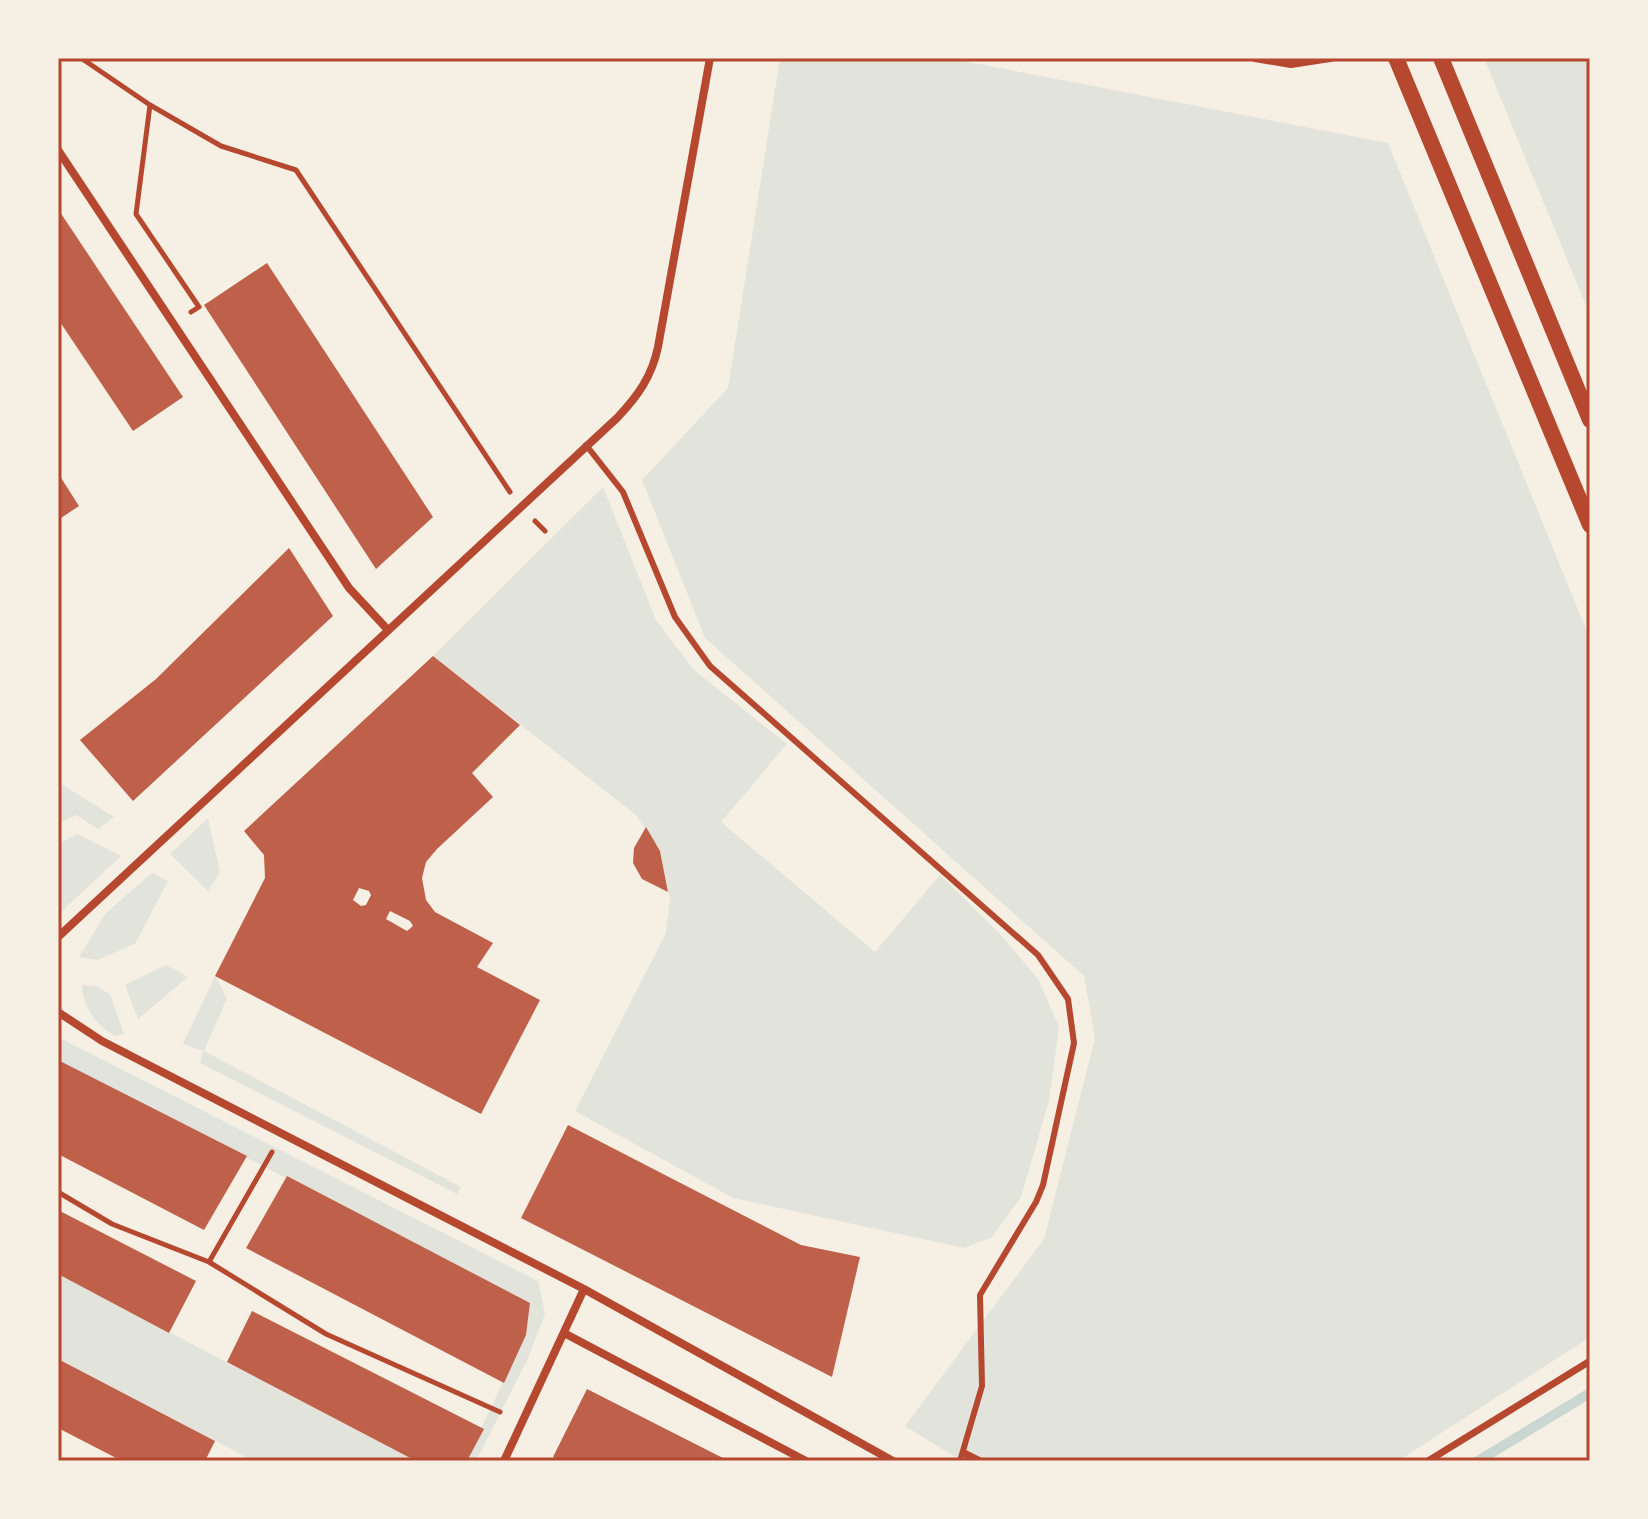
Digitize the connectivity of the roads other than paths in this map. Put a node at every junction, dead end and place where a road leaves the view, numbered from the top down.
1 (710, 58) edge
2 (1255, 58) edge
3 (1330, 58) edge
4 (1396, 58) edge
5 (1441, 58) edge
6 (58, 150) edge
7 (1590, 420) edge
8 (586, 445) junction
9 (1590, 525) edge
10 (388, 630) junction
11 (58, 937) edge
12 (58, 1012) edge
13 (584, 1289) junction
14 (564, 1333) junction
15 (1590, 1361) edge
16 (962, 1457) edge
17 (504, 1461) edge
18 (806, 1461) edge
19 (893, 1461) edge
20 (980, 1461) edge
21 (1428, 1461) edge

1 - 8 street
2 - 3 street
4 - 9 main road
5 - 7 main road
6 - 10 street
8 - 10 street
8 - 16 lane
10 - 11 street
12 - 13 street
13 - 14 street
13 - 19 street
14 - 17 street
14 - 18 street
15 - 21 street
16 - 20 street

